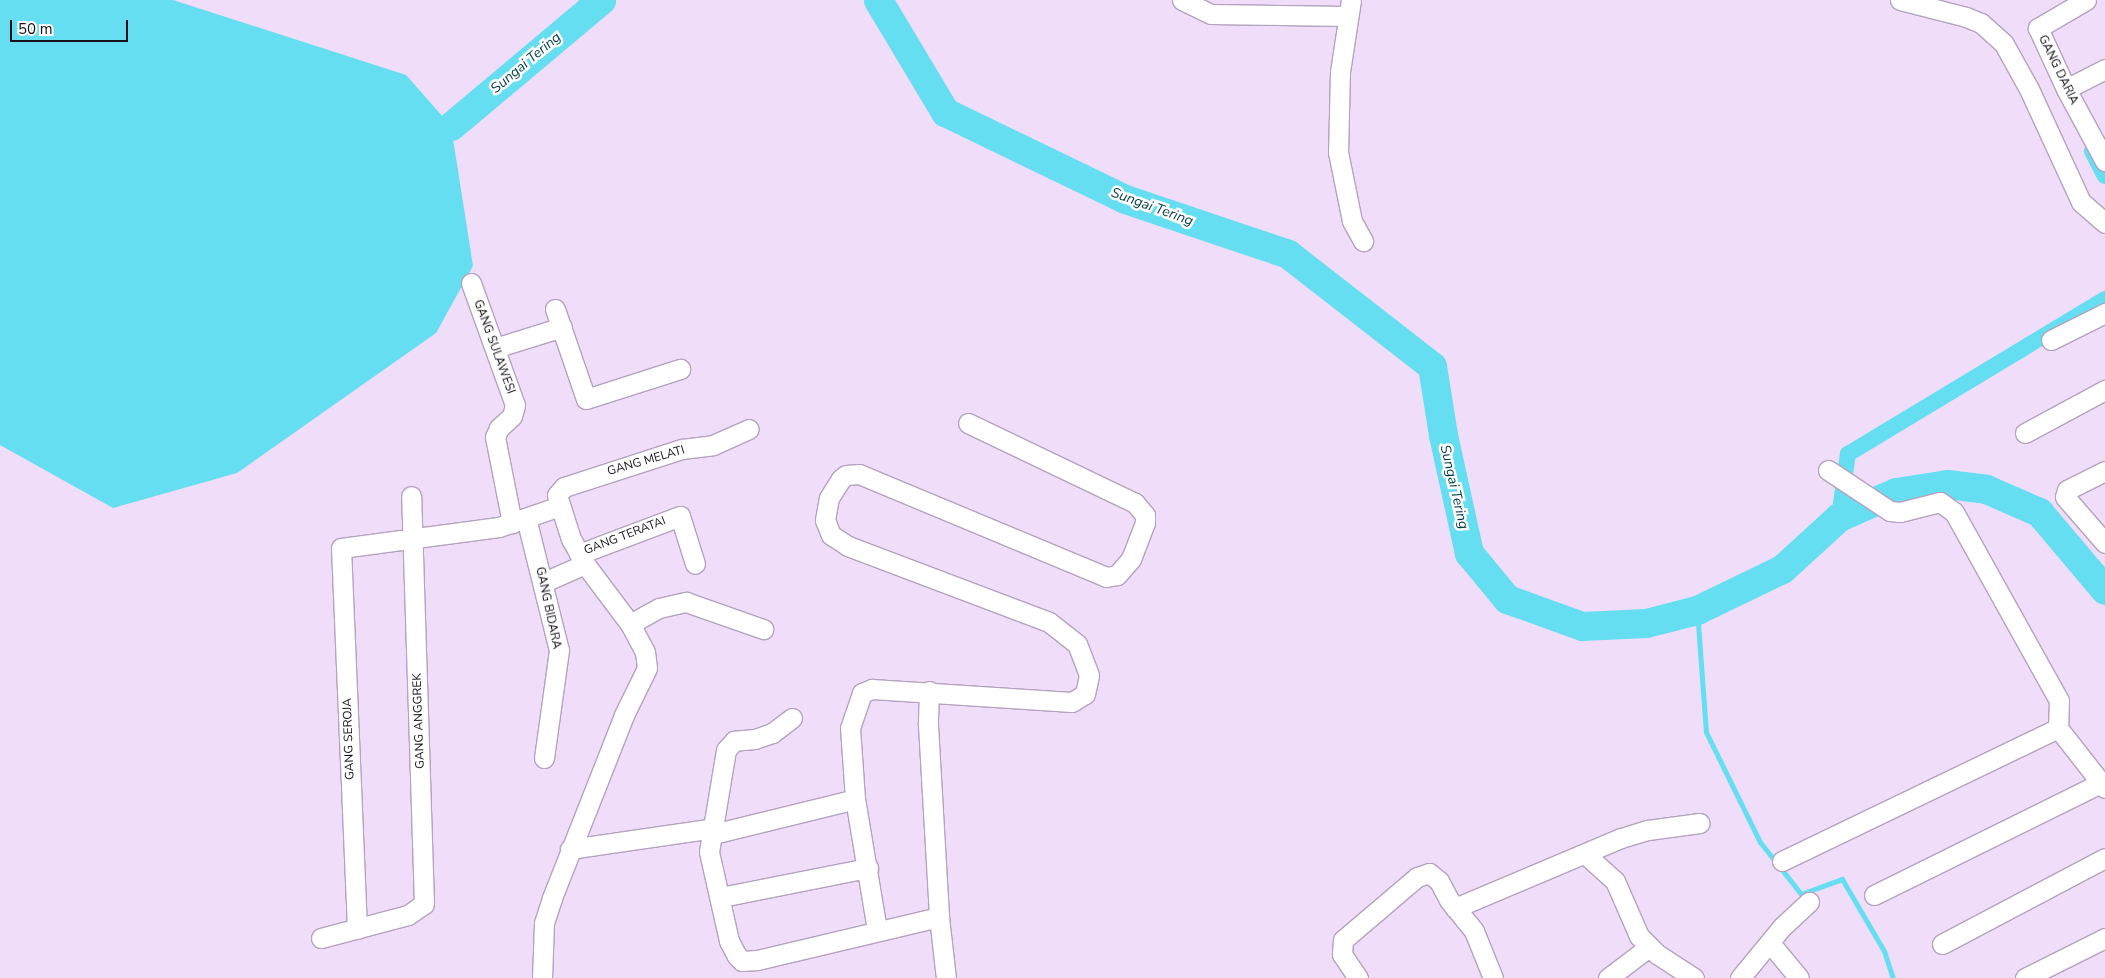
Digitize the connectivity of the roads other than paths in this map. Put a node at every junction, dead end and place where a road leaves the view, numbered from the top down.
1 (1182, 0) edge
2 (1900, 0) edge
3 (2086, 0) edge
4 (1349, 8) edge
5 (2105, 69) edge
6 (2066, 89) junction
7 (2104, 155) edge
8 (2104, 222) edge
9 (1363, 241) dead end
10 (471, 283) dead end
11 (555, 309) dead end
12 (2105, 313) edge
13 (562, 327) junction
14 (2051, 340) dead end
15 (494, 348) junction
16 (680, 369) dead end
17 (2105, 390) edge
18 (968, 424) dead end
19 (749, 429) dead end
20 (2025, 433) dead end
21 (1828, 470) dead end
22 (2105, 471) edge
23 (412, 496) dead end
24 (560, 506) junction
25 (519, 520) junction
26 (413, 539) junction
27 (2105, 543) edge
28 (582, 559) junction
29 (695, 564) dead end
30 (544, 582) junction
31 (630, 624) junction
32 (763, 628) dead end
33 (929, 691) junction
34 (792, 718) dead end
35 (2058, 728) junction
36 (544, 758) dead end
37 (2104, 784) edge
38 (855, 799) junction
39 (1700, 822) dead end
40 (714, 831) junction
41 (570, 849) junction
42 (1585, 854) junction
43 (2105, 858) edge
44 (1782, 861) dead end
45 (868, 868) junction
46 (1874, 895) dead end
47 (721, 897) junction
48 (1810, 902) dead end
49 (1455, 908) junction
50 (939, 918) junction
51 (357, 929) junction
52 (877, 930) junction
53 (321, 938) dead end
54 (2105, 938) edge
55 (1770, 943) junction
56 (1942, 944) dead end
57 (1649, 947) junction
58 (542, 978) edge
59 (946, 978) edge
60 (1358, 978) edge
61 (1493, 978) edge
62 (1608, 978) edge
63 (1694, 978) edge
64 (1740, 978) edge
65 (1799, 978) edge
66 (2025, 978) edge

1 - 4 street
2 - 8 street
3 - 6 street, GANG DARIA
4 - 9 street
5 - 6 street
6 - 7 street, GANG DARIA
10 - 15 street, GANG SULAWESI
11 - 13 street
12 - 14 street
13 - 15 street
13 - 16 street
15 - 25 street, GANG SULAWESI
17 - 20 street
18 - 33 street
19 - 24 street, GANG MELATI
21 - 35 street
22 - 27 street
23 - 26 street, GANG ANGGREK
24 - 25 street
24 - 28 street
25 - 26 street
25 - 30 street, GANG BIDARA
26 - 51 street, GANG ANGGREK
26 - 51 street, GANG SEROJA
28 - 29 street, GANG TERATAI
28 - 30 street
28 - 31 street
30 - 36 street, GANG BIDARA
31 - 32 street
31 - 41 street
33 - 38 street
33 - 50 street
34 - 40 street
35 - 37 street
35 - 44 street
37 - 46 street
38 - 40 street
38 - 45 street
39 - 42 street
40 - 41 street
40 - 47 street
41 - 58 street
42 - 49 street
42 - 57 street
43 - 56 street
45 - 47 street
45 - 52 street
47 - 52 street
48 - 55 street
49 - 60 street
49 - 61 street
50 - 52 street
50 - 59 street
51 - 53 street
54 - 66 street
55 - 64 street
55 - 65 street
57 - 62 street
57 - 63 street

